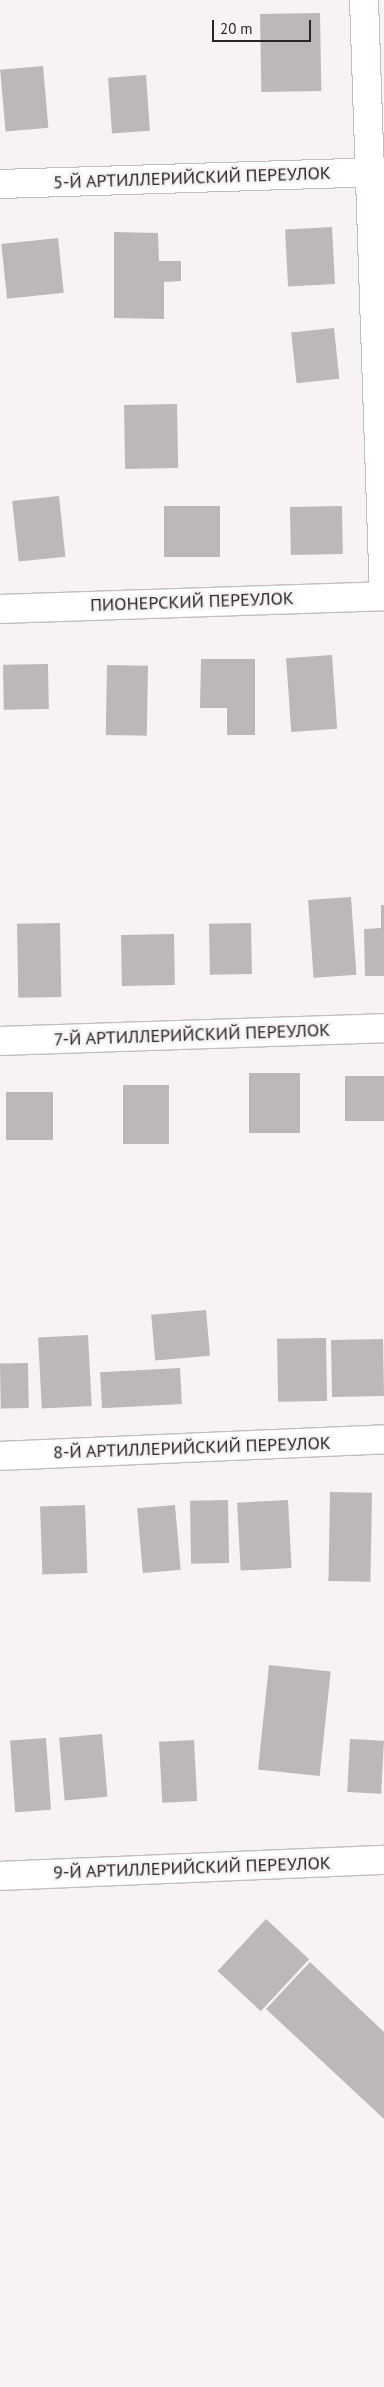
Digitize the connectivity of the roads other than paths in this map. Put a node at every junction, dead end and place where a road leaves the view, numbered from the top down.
1 (364, 0) edge
2 (377, 172) edge
3 (0, 184) edge
4 (384, 596) edge
5 (0, 609) edge
6 (384, 1028) edge
7 (0, 1042) edge
8 (384, 1439) edge
9 (0, 1456) edge
10 (384, 1860) edge
11 (0, 1876) edge

1 - 2 street
2 - 3 street, 5-Й АРТИЛЛЕРИЙСКИЙ ПЕРЕУЛОК
2 - 4 street
4 - 5 street, ПИОНЕРСКИЙ ПЕРЕУЛОК
6 - 7 street, 7-Й АРТИЛЛЕРИЙСКИЙ ПЕРЕУЛОК
8 - 9 street, 8-Й АРТИЛЛЕРИЙСКИЙ ПЕРЕУЛОК
10 - 11 street, 9-Й АРТИЛЛЕРИЙСКИЙ ПЕРЕУЛОК

